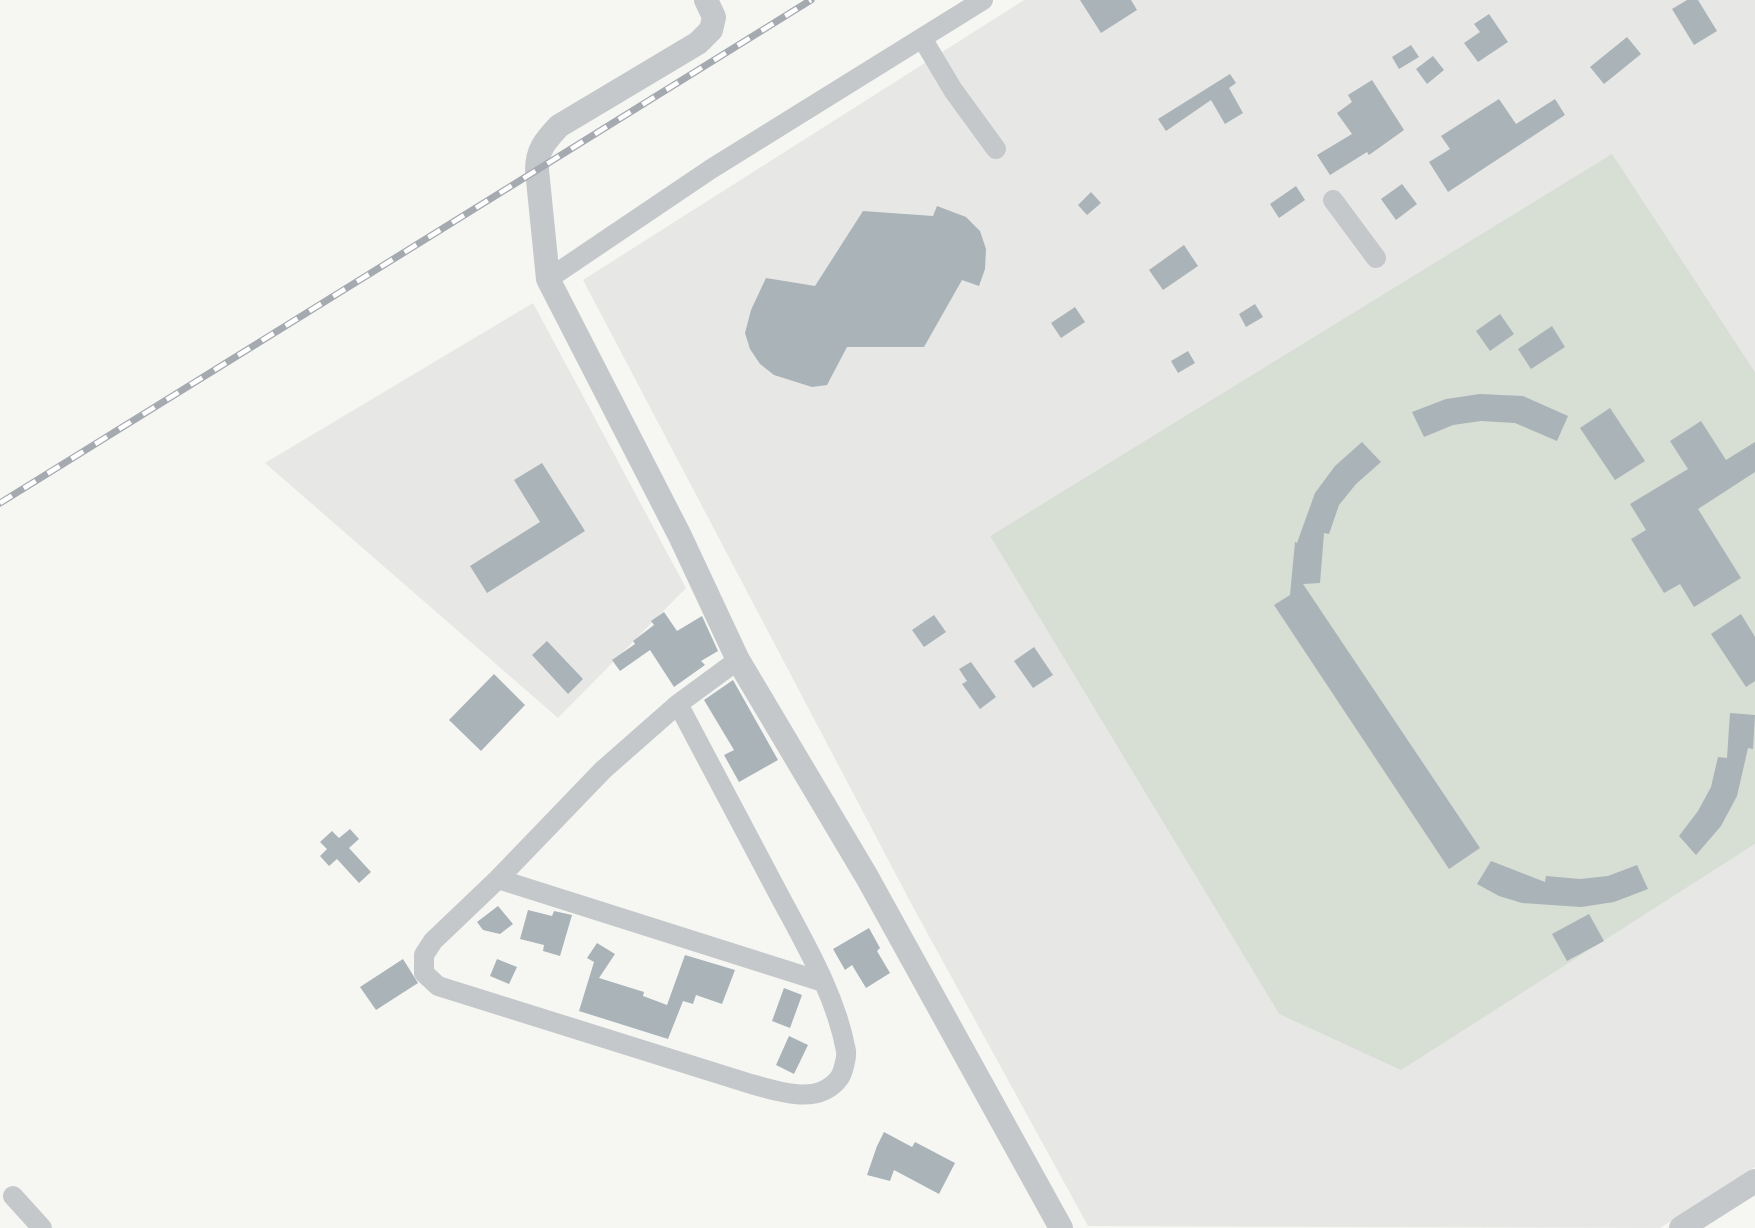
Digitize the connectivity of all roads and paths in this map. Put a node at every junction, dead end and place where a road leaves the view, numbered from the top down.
1 (706, 0) edge
2 (982, 0) edge
3 (922, 38) junction
4 (996, 149) dead end
5 (1334, 200) dead end
6 (1376, 258) dead end
7 (548, 279) junction
8 (738, 660) junction
9 (678, 704) junction
10 (498, 879) junction
11 (823, 982) junction
12 (1755, 1181) edge
13 (13, 1197) dead end
14 (42, 1228) edge
15 (1061, 1228) edge
16 (1681, 1228) edge

1 - 7 street
2 - 3 street
3 - 4 street
3 - 7 street
5 - 6 street
7 - 8 street
8 - 9 street
8 - 15 street
9 - 10 street
9 - 11 street
10 - 11 street
10 - 11 street
12 - 16 street
13 - 14 street

